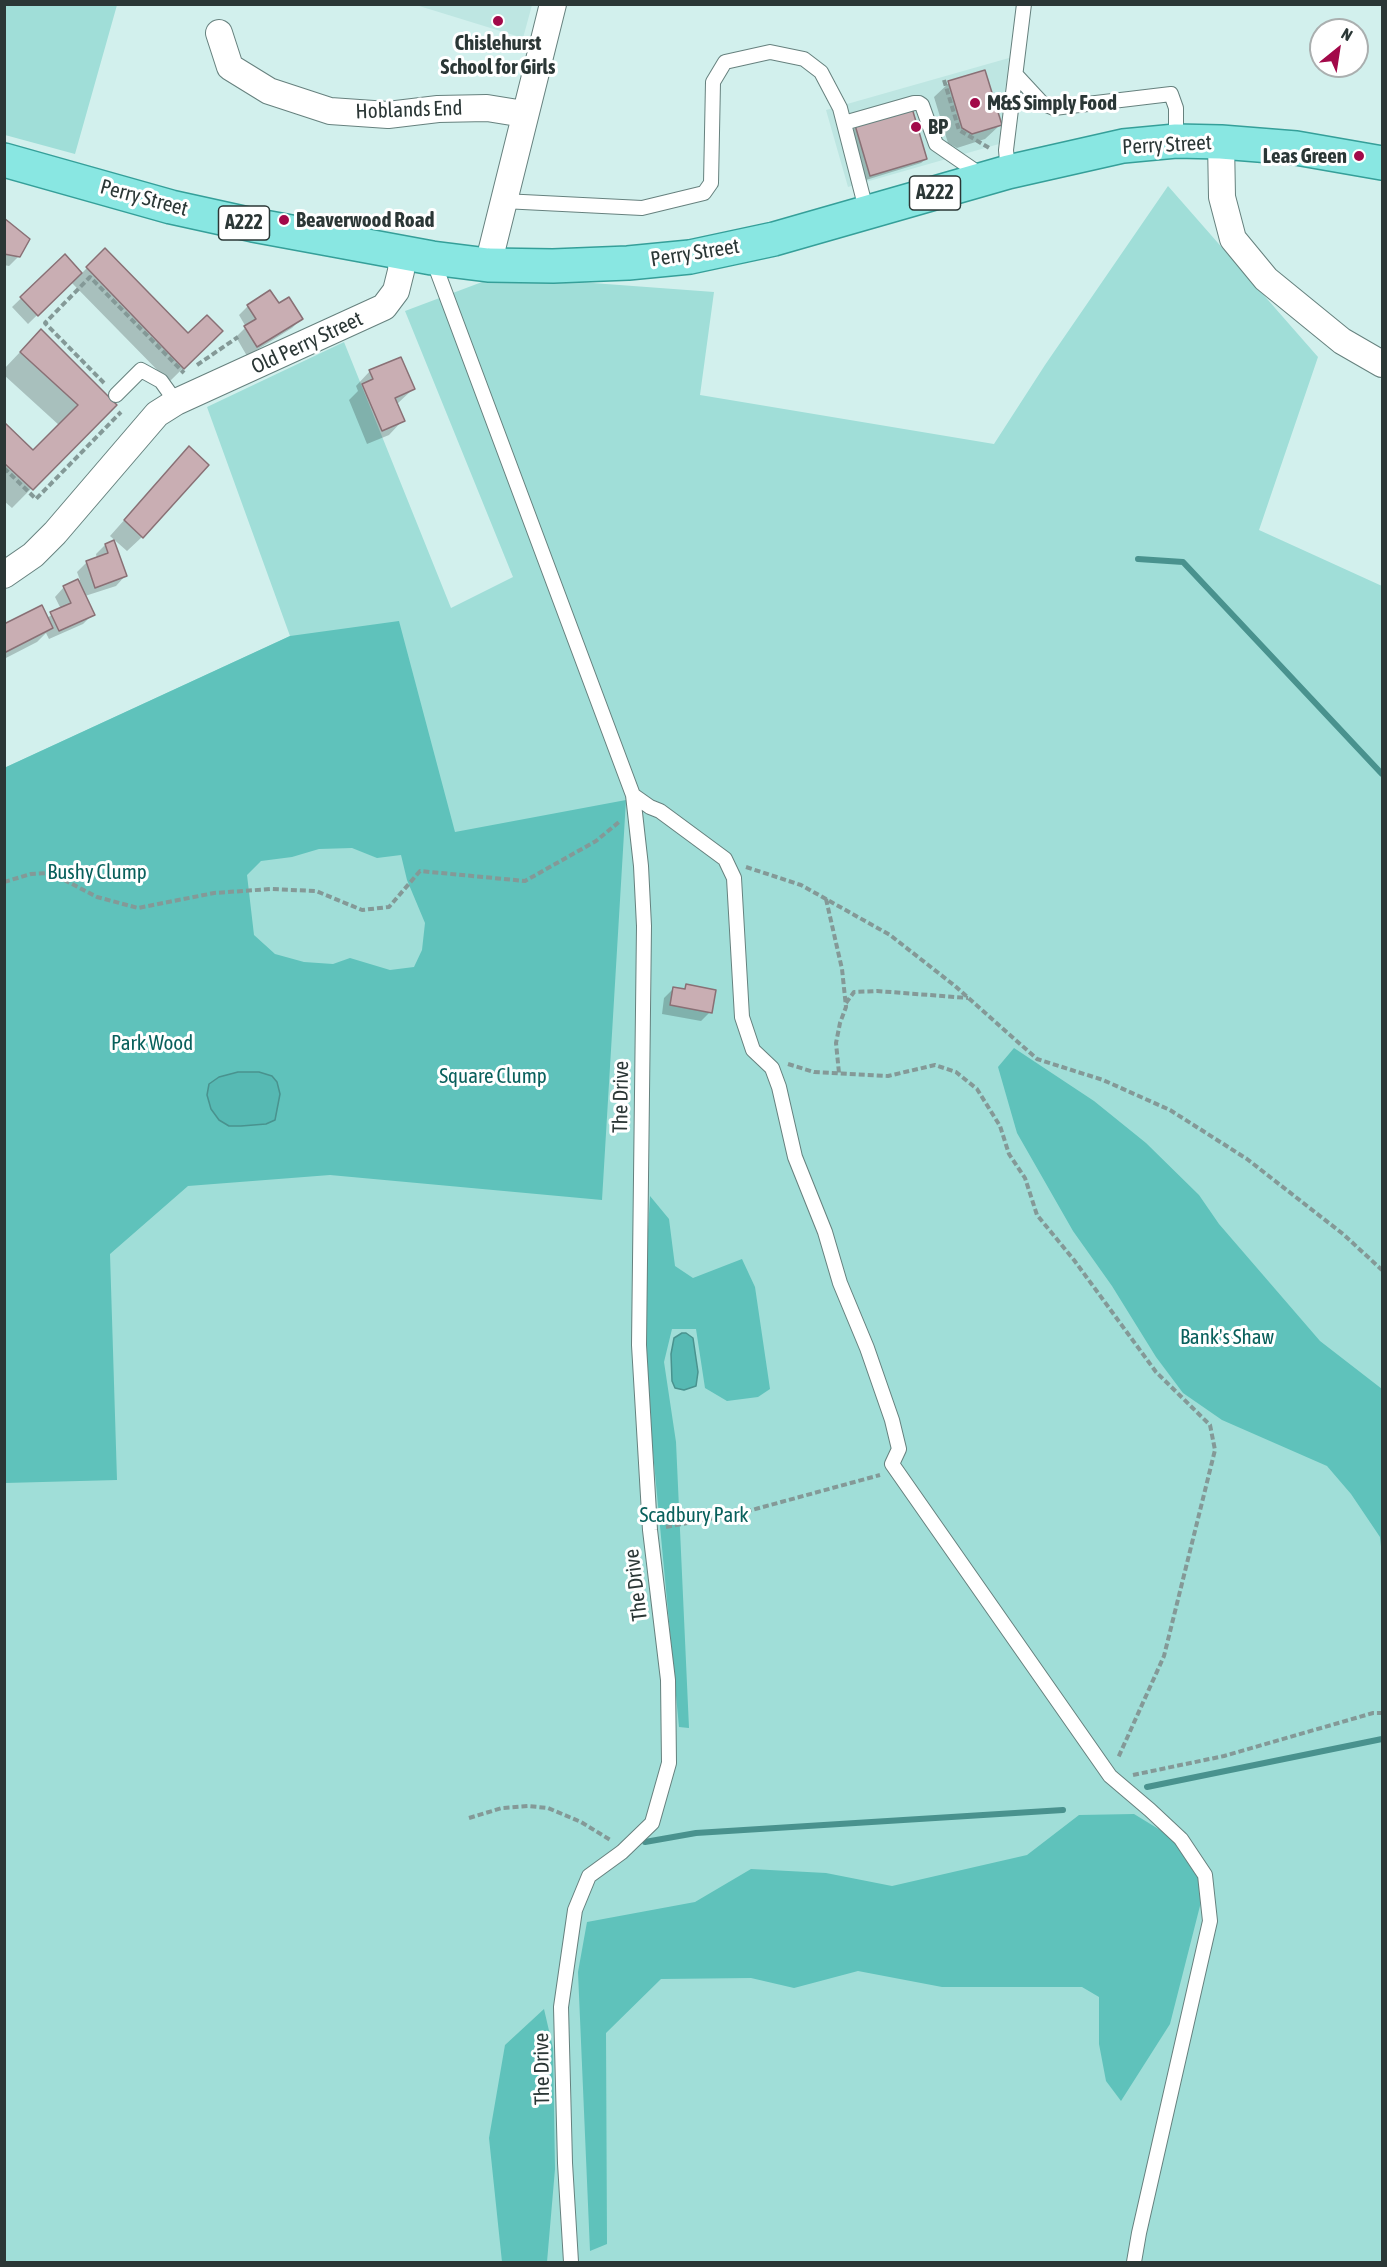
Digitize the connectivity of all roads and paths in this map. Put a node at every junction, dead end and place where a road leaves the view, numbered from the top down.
1 (553, 4) edge
2 (1024, 4) edge
3 (219, 33) dead end
4 (1017, 76) junction
5 (944, 80) dead end
6 (524, 114) junction
7 (844, 123) junction
8 (1176, 141) junction
9 (1221, 142) junction
10 (4, 160) edge
11 (1383, 163) edge
12 (997, 167) junction
13 (503, 201) junction
14 (867, 213) junction
15 (417, 255) junction
16 (488, 265) junction
17 (238, 337) dead end
18 (1383, 364) edge
19 (116, 395) junction
20 (176, 402) junction
21 (4, 468) edge
22 (4, 575) edge
23 (634, 799) junction
24 (725, 859) junction
25 (4, 882) edge
26 (826, 899) junction
27 (969, 999) junction
28 (846, 1003) junction
29 (753, 1050) junction
30 (839, 1073) junction
31 (1383, 1270) edge
32 (896, 1471) junction
33 (650, 1530) junction
34 (1383, 1713) edge
35 (1110, 1776) junction
36 (469, 1818) dead end
37 (625, 1849) junction
38 (571, 2262) edge
39 (1134, 2262) edge

1 - 6 street
2 - 4 lane
3 - 6 street, Hoblands End
4 - 8 lane
4 - 12 lane
5 - 12 path
6 - 13 street
7 - 12 lane
7 - 13 lane
7 - 14 lane
8 - 9 main road, Perry Street / A222
8 - 12 main road, Perry Street / A222
9 - 11 main road, Perry Street / A222
9 - 18 street
10 - 15 main road, Perry Street / A222
12 - 14 main road, Perry Street / A222
13 - 16 street
14 - 16 main road, Perry Street / A222
15 - 16 main road, Perry Street / A222
15 - 20 street, Old Perry Street
15 - 23 lane, The Drive
17 - 19 path
19 - 20 lane
19 - 21 path
20 - 22 street, Old Perry Street
23 - 24 lane
23 - 25 path
23 - 33 lane, The Drive
24 - 26 path
24 - 29 lane
26 - 27 path
26 - 28 path
27 - 28 path
27 - 31 path
28 - 30 path
29 - 30 path
29 - 32 lane
30 - 35 path
32 - 33 path
32 - 35 lane
33 - 37 lane, The Drive
34 - 35 path
35 - 39 lane
36 - 37 path
37 - 38 lane, The Drive

